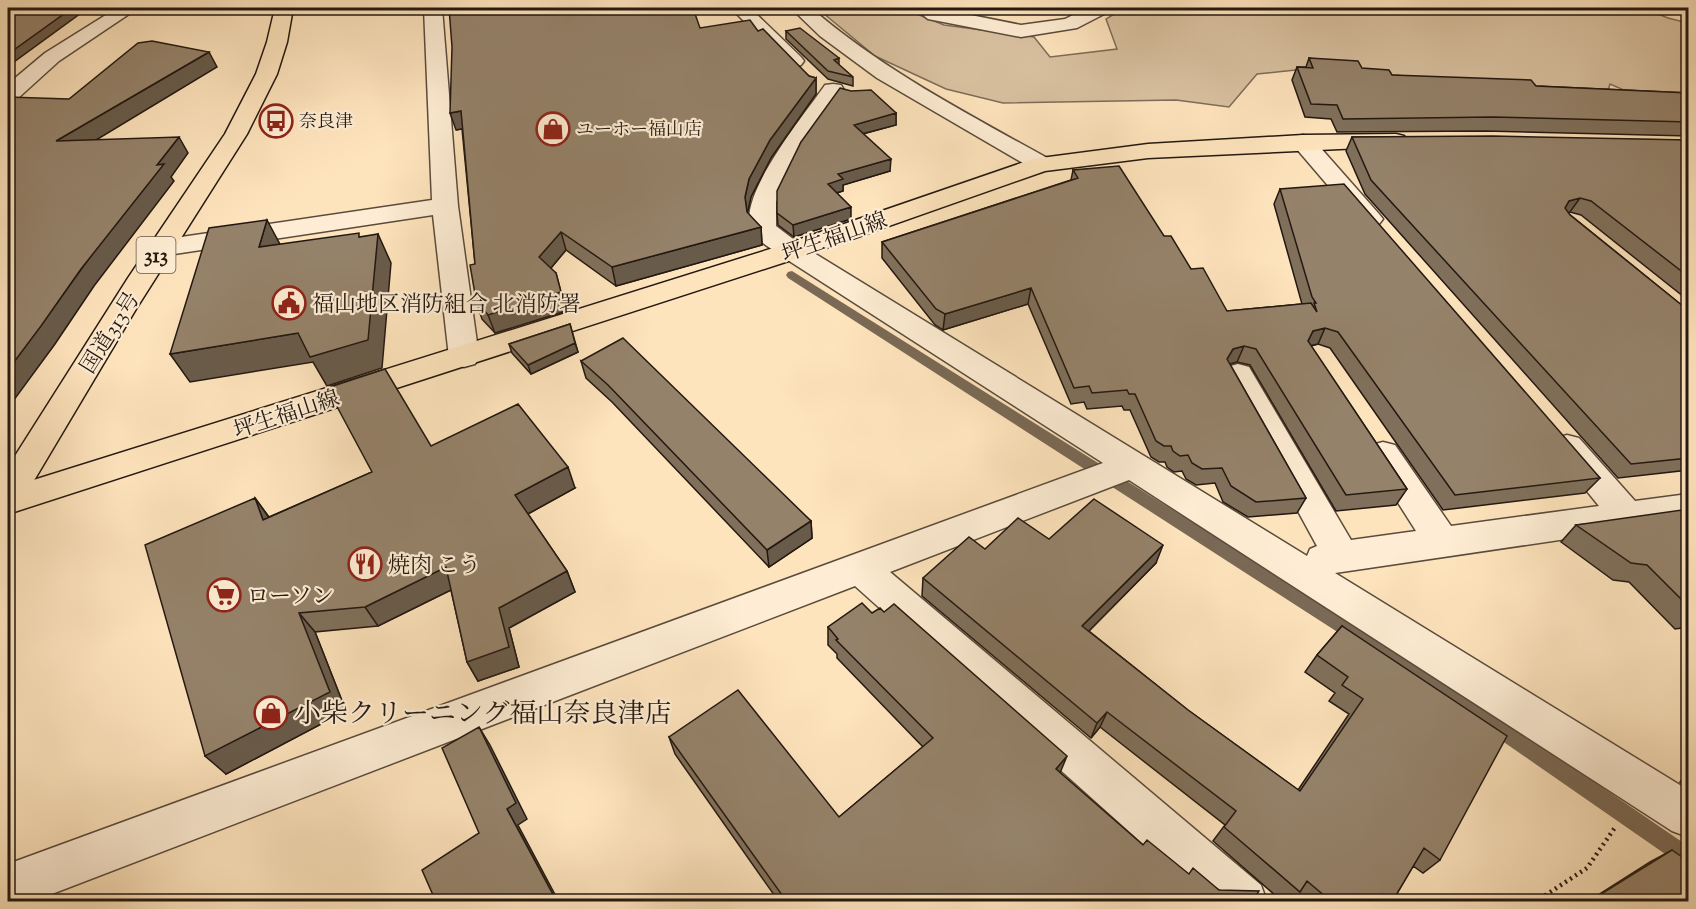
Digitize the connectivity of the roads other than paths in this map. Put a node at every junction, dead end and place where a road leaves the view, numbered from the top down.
1 (129, 8) edge
2 (284, 8) edge
3 (433, 8) edge
4 (740, 8) edge
5 (800, 8) edge
6 (923, 8) edge
7 (1101, 8) edge
8 (909, 91) junction
9 (8, 94) edge
10 (883, 94) dead end
11 (1417, 141) edge
12 (1303, 142) junction
13 (1041, 164) junction
14 (445, 206) junction
15 (1388, 240) edge
16 (161, 248) junction
17 (792, 251) junction
18 (464, 357) junction
19 (1238, 374) edge
20 (1363, 425) edge
21 (1550, 426) edge
22 (1130, 466) junction
23 (8, 495) edge
24 (8, 501) edge
25 (1689, 507) edge
26 (1627, 516) junction
27 (1442, 542) junction
28 (1341, 556) junction
29 (861, 569) junction
30 (1314, 580) junction
31 (1689, 815) edge
32 (8, 887) edge
33 (1244, 902) edge

1 - 9 street
2 - 16 main road, 国道313号 / 313
3 - 14 street
4 - 17 street
5 - 8 street
6 - 7 street
8 - 10 street
8 - 13 street
11 - 12 main road, 坪生福山線
12 - 13 main road, 坪生福山線
12 - 15 street
13 - 17 main road, 坪生福山線
14 - 16 street
14 - 18 street
16 - 23 main road, 国道313号 / 313
17 - 18 main road, 坪生福山線
17 - 22 street
18 - 24 main road, 坪生福山線
19 - 28 street
20 - 27 street
21 - 26 street
22 - 29 street
22 - 30 street
25 - 26 street
26 - 27 street
27 - 28 street
28 - 30 street
29 - 32 street
29 - 33 street
30 - 31 street

